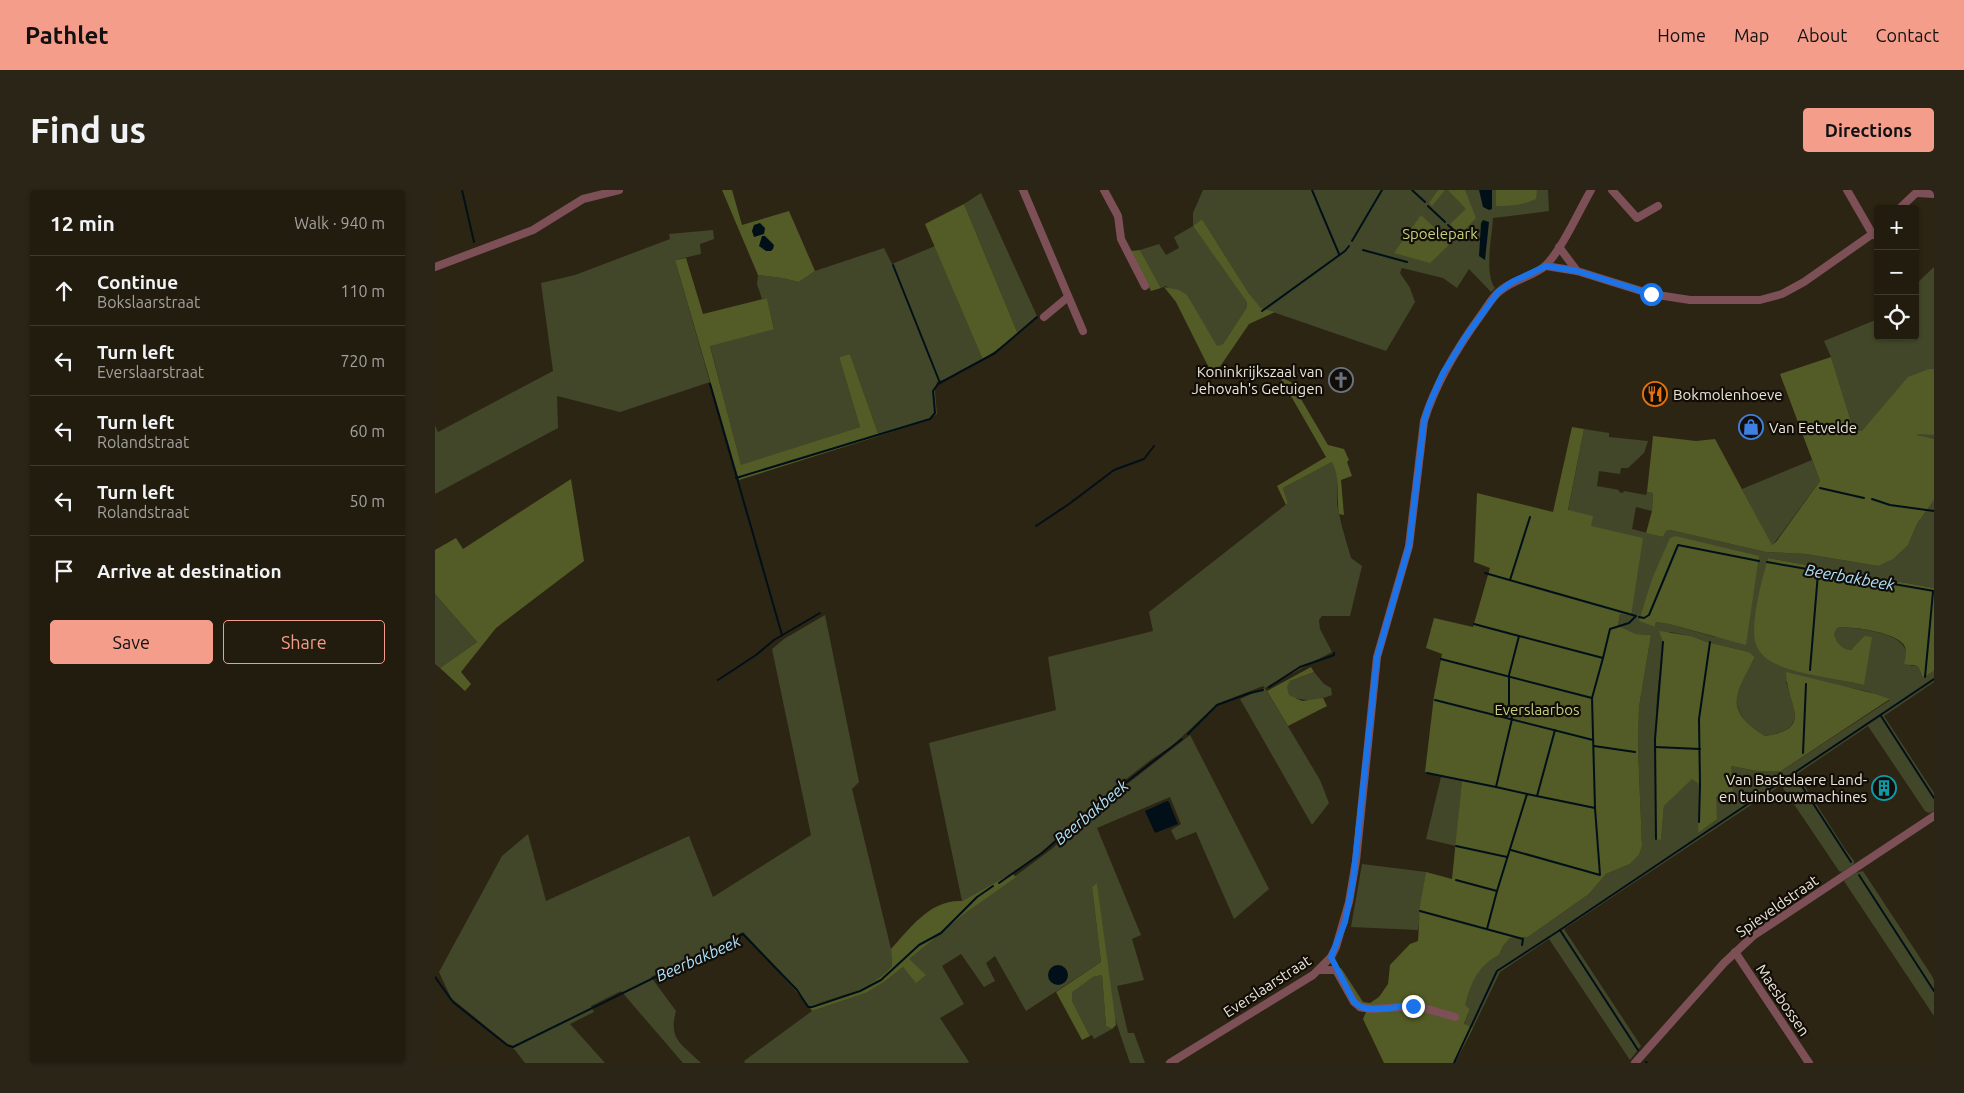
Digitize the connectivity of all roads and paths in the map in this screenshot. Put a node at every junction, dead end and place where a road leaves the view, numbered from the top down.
1 (619, 190) edge
2 (1023, 190) edge
3 (1104, 190) edge
4 (1591, 190) edge
5 (1613, 190) edge
6 (1847, 190) edge
7 (1918, 191) edge
8 (1934, 194) edge
9 (1903, 205) edge
10 (1658, 206) dead end
11 (1874, 230) edge
12 (1874, 233) edge
13 (1559, 247) junction
14 (1546, 266) junction
15 (435, 267) edge
16 (1577, 271) junction
17 (1145, 286) dead end
18 (1068, 297) junction
19 (1044, 318) dead end
20 (1083, 331) dead end
21 (1934, 816) edge
22 (1735, 952) junction
23 (1331, 957) junction
24 (1321, 970) junction
25 (1336, 970) junction
26 (1455, 1017) dead end
27 (1170, 1063) edge
28 (1635, 1063) edge
29 (1809, 1063) edge

1 - 15 street
2 - 18 street
3 - 17 street
4 - 13 street
5 - 10 street
6 - 11 street
7 - 8 street
7 - 9 street
12 - 16 street
13 - 14 street
13 - 16 street
14 - 16 street
14 - 23 street, Everslaarstraat
18 - 19 street
18 - 20 street
21 - 22 street, Spieveldstraat
22 - 28 street, Spieveldstraat
22 - 29 street, Maesbossen
23 - 24 street, Everslaarstraat
23 - 25 street
24 - 25 street
24 - 27 street, Everslaarstraat
25 - 26 street

